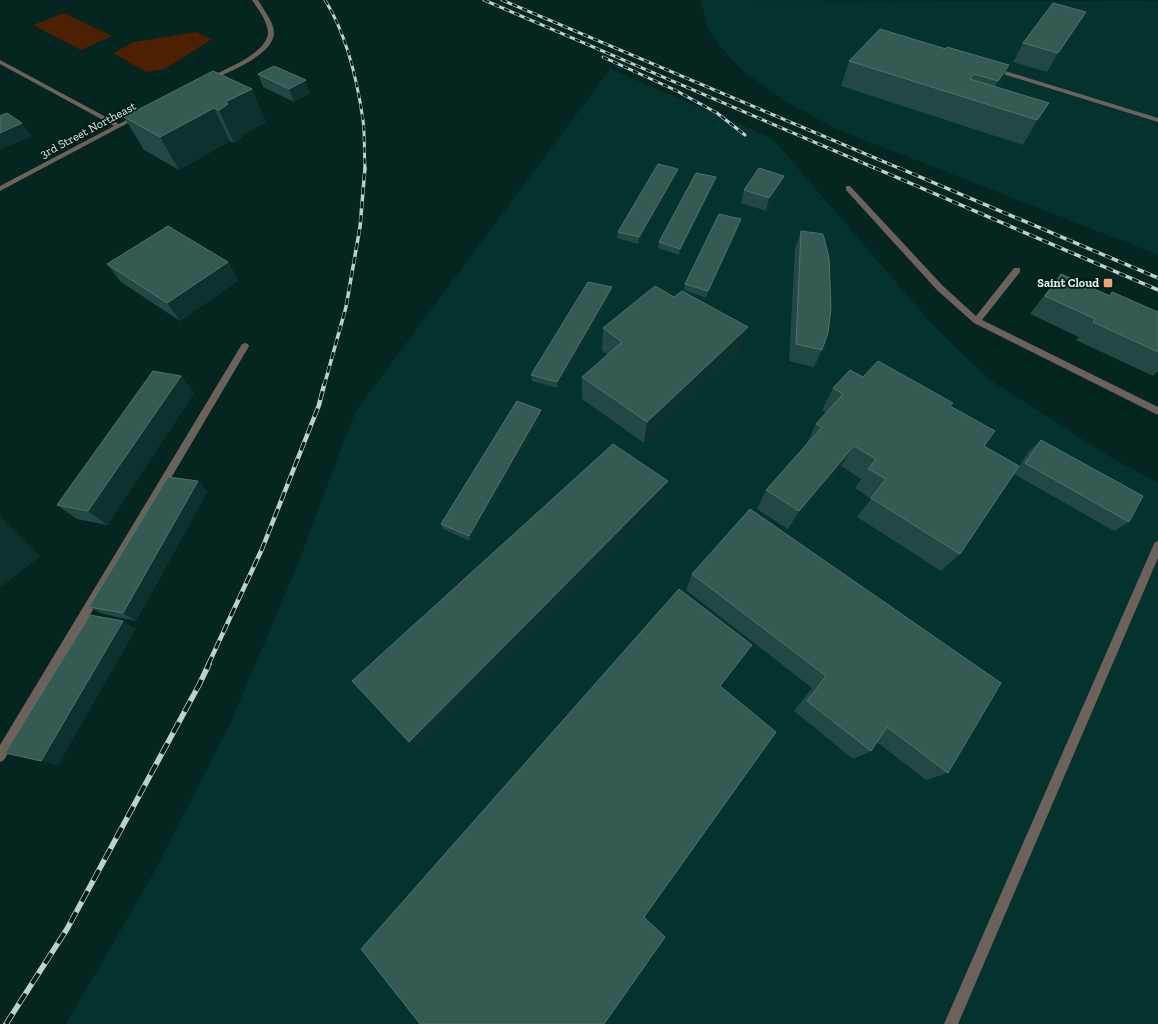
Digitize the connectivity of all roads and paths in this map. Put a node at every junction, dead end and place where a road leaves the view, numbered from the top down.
1 (255, 0) edge
2 (0, 62) edge
3 (986, 67) edge
4 (199, 84) edge
5 (145, 112) edge
6 (1158, 120) edge
7 (118, 126) junction
8 (848, 188) dead end
9 (0, 189) edge
10 (1017, 270) dead end
11 (977, 321) junction
12 (245, 346) dead end
13 (1158, 411) edge
14 (1158, 547) edge
15 (0, 756) edge
16 (951, 1024) edge

1 - 4 street
2 - 7 street
3 - 6 street
5 - 7 street, 3rd Street Northeast
7 - 9 street, 3rd Street Northeast
8 - 11 street
10 - 11 street
11 - 13 street
12 - 15 street
14 - 16 street

